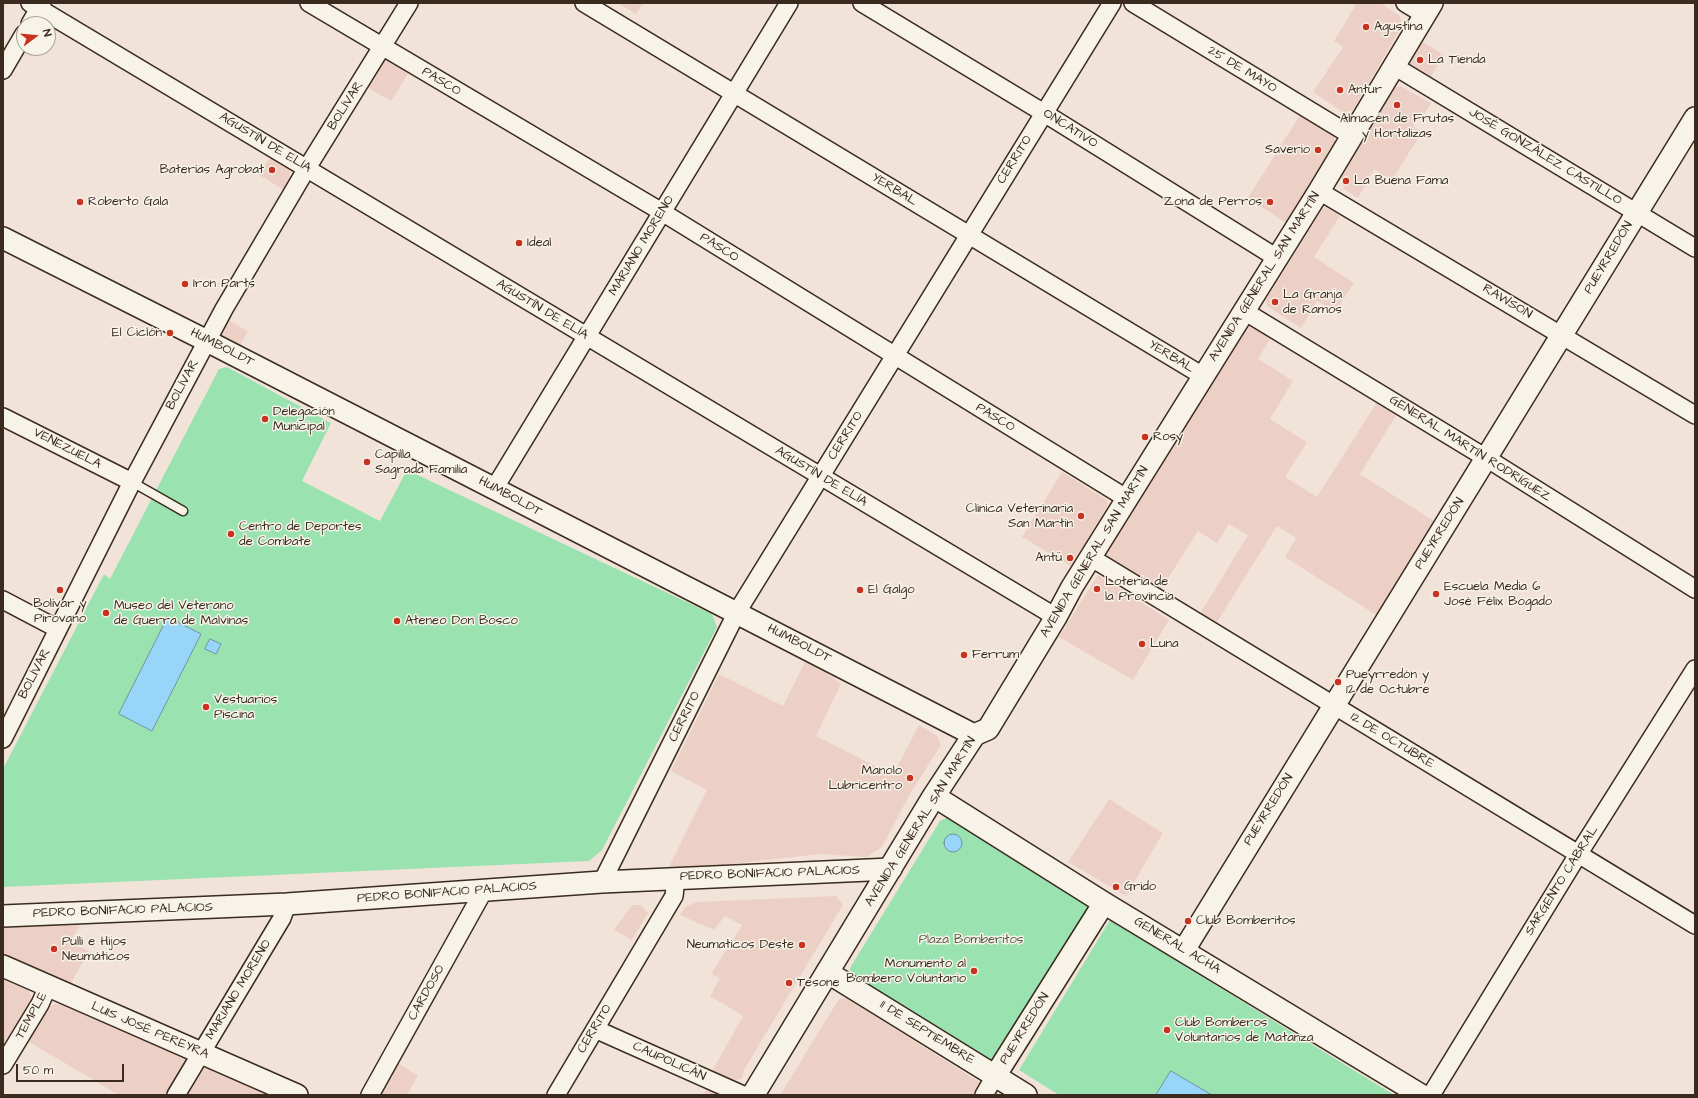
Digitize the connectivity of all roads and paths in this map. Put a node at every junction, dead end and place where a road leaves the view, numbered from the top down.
1 (309, 3) edge
2 (409, 3) edge
3 (584, 3) edge
4 (789, 3) edge
5 (862, 3) edge
6 (1112, 3) edge
7 (1133, 3) edge
8 (1405, 3) edge
9 (37, 5) edge
10 (1429, 9) edge
11 (33, 16) edge
12 (382, 47) junction
13 (16, 48) edge
14 (1394, 66) junction
15 (3, 70) edge
16 (734, 94) junction
17 (1044, 113) junction
18 (1695, 118) edge
19 (1352, 136) junction
20 (307, 168) junction
21 (1319, 191) junction
22 (662, 212) junction
23 (1637, 212) junction
24 (969, 235) junction
25 (3, 238) edge
26 (1695, 248) edge
27 (1277, 258) junction
28 (1244, 311) junction
29 (1562, 335) junction
30 (586, 337) junction
31 (207, 340) junction
32 (896, 357) junction
33 (1203, 376) junction
34 (1695, 416) edge
35 (3, 417) edge
36 (1487, 459) junction
37 (821, 477) junction
38 (132, 482) junction
39 (494, 489) junction
40 (1126, 498) junction
41 (183, 511) dead end
42 (1090, 557) junction
43 (1695, 589) edge
44 (3, 600) edge
45 (738, 612) junction
46 (1056, 617) junction
47 (58, 628) junction
48 (1695, 669) edge
49 (1333, 705) junction
50 (974, 735) junction
51 (3, 738) edge
52 (934, 796) junction
53 (1579, 853) junction
54 (891, 869) junction
55 (676, 878) junction
56 (602, 882) junction
57 (484, 890) junction
58 (1104, 903) junction
59 (287, 904) junction
60 (3, 916) edge
61 (1695, 925) edge
62 (1184, 950) junction
63 (3, 966) edge
64 (827, 972) junction
65 (48, 986) junction
66 (596, 1029) junction
67 (201, 1053) junction
68 (3, 1065) edge
69 (996, 1076) junction
70 (176, 1095) edge
71 (297, 1095) edge
72 (370, 1095) edge
73 (556, 1095) edge
74 (743, 1095) edge
75 (753, 1095) edge
76 (984, 1095) edge
77 (1026, 1095) edge
78 (1421, 1095) edge
79 (1431, 1095) edge

1 - 12 street, PASCO
2 - 12 street, BOLÍVAR
3 - 16 street, YERBAL
4 - 16 street, MARIANO MORENO
5 - 17 street, ONCATIVO
6 - 17 street, CERRITO
7 - 19 street, 25 DE MAYO
8 - 10 street
9 - 11 street
9 - 20 street, AGUSTÍN DE ELÍA
10 - 14 street, AVENIDA GENERAL SAN MARTÍN
12 - 20 street, BOLÍVAR
12 - 22 street, PASCO
13 - 15 street
14 - 19 street, AVENIDA GENERAL SAN MARTÍN
14 - 23 street, JOSÉ GONZÁLEZ CASTILLO
16 - 22 street, MARIANO MORENO
16 - 24 street, YERBAL
17 - 24 street, CERRITO
17 - 27 street, ONCATIVO
18 - 23 street, PUEYRREDÓN
19 - 21 street, AVENIDA GENERAL SAN MARTÍN
20 - 30 street, AGUSTÍN DE ELÍA
20 - 31 street, BOLÍVAR
21 - 27 street, AVENIDA GENERAL SAN MARTÍN
21 - 29 street, RAWSON
22 - 30 street, MARIANO MORENO
22 - 32 street, PASCO
23 - 26 street, JOSÉ GONZÁLEZ CASTILLO
23 - 29 street, PUEYRREDÓN
24 - 32 street, CERRITO
24 - 33 street, YERBAL
25 - 31 street, HUMBOLDT
27 - 28 street, AVENIDA GENERAL SAN MARTÍN
28 - 33 street, AVENIDA GENERAL SAN MARTÍN
28 - 36 street, GENERAL MARTÍN RODRÍGUEZ
29 - 34 street, RAWSON
29 - 36 street, PUEYRREDÓN
30 - 37 street, AGUSTÍN DE ELÍA
30 - 39 street, MARIANO MORENO
31 - 38 street, BOLÍVAR
31 - 39 street, HUMBOLDT
32 - 37 street, CERRITO
32 - 40 street, PASCO
33 - 40 street, AVENIDA GENERAL SAN MARTÍN
35 - 38 street, VENEZUELA
36 - 43 street, GENERAL MARTÍN RODRÍGUEZ
36 - 49 street, PUEYRREDÓN
37 - 45 street, CERRITO
37 - 46 street, AGUSTÍN DE ELÍA
38 - 41 lane
38 - 47 street, BOLÍVAR
39 - 45 street, HUMBOLDT
40 - 42 street, AVENIDA GENERAL SAN MARTÍN
42 - 46 street, AVENIDA GENERAL SAN MARTÍN
42 - 49 street, 12 DE OCTUBRE
44 - 47 street
45 - 50 street, HUMBOLDT
45 - 56 street, CERRITO
46 - 50 street, AVENIDA GENERAL SAN MARTÍN
47 - 51 street, BOLÍVAR
48 - 53 street, SARGENTO CABRAL
49 - 53 street, 12 DE OCTUBRE
49 - 62 street, PUEYRREDÓN
50 - 52 main road, AVENIDA GENERAL SAN MARTÍN
52 - 54 main road, AVENIDA GENERAL SAN MARTÍN
52 - 58 street, GENERAL ACHA
53 - 61 street, 12 DE OCTUBRE
53 - 79 street, SARGENTO CABRAL
54 - 55 street, PEDRO BONIFACIO PALACIOS
54 - 64 main road, AVENIDA GENERAL SAN MARTÍN
55 - 56 street, PEDRO BONIFACIO PALACIOS
55 - 66 street, CERRITO
56 - 57 street, PEDRO BONIFACIO PALACIOS
57 - 59 street, PEDRO BONIFACIO PALACIOS
57 - 72 street, CARDOSO
58 - 62 street, GENERAL ACHA
58 - 69 street, PUEYRREDÓN
59 - 60 street, PEDRO BONIFACIO PALACIOS
59 - 67 street, MARIANO MORENO
62 - 78 street, GENERAL ACHA
63 - 65 street, LUIS JOSÉ PEREYRA
64 - 69 street, 11 DE SEPTIEMBRE
64 - 75 main road, AVENIDA GENERAL SAN MARTÍN
65 - 67 street, LUIS JOSÉ PEREYRA
65 - 68 street, TEMPLE
66 - 73 street, CERRITO
66 - 74 street, CAUPOLICÁN
67 - 70 street, MARIANO MORENO
67 - 71 street, LUIS JOSÉ PEREYRA
69 - 76 street, PUEYRREDÓN
69 - 77 street, 11 DE SEPTIEMBRE

